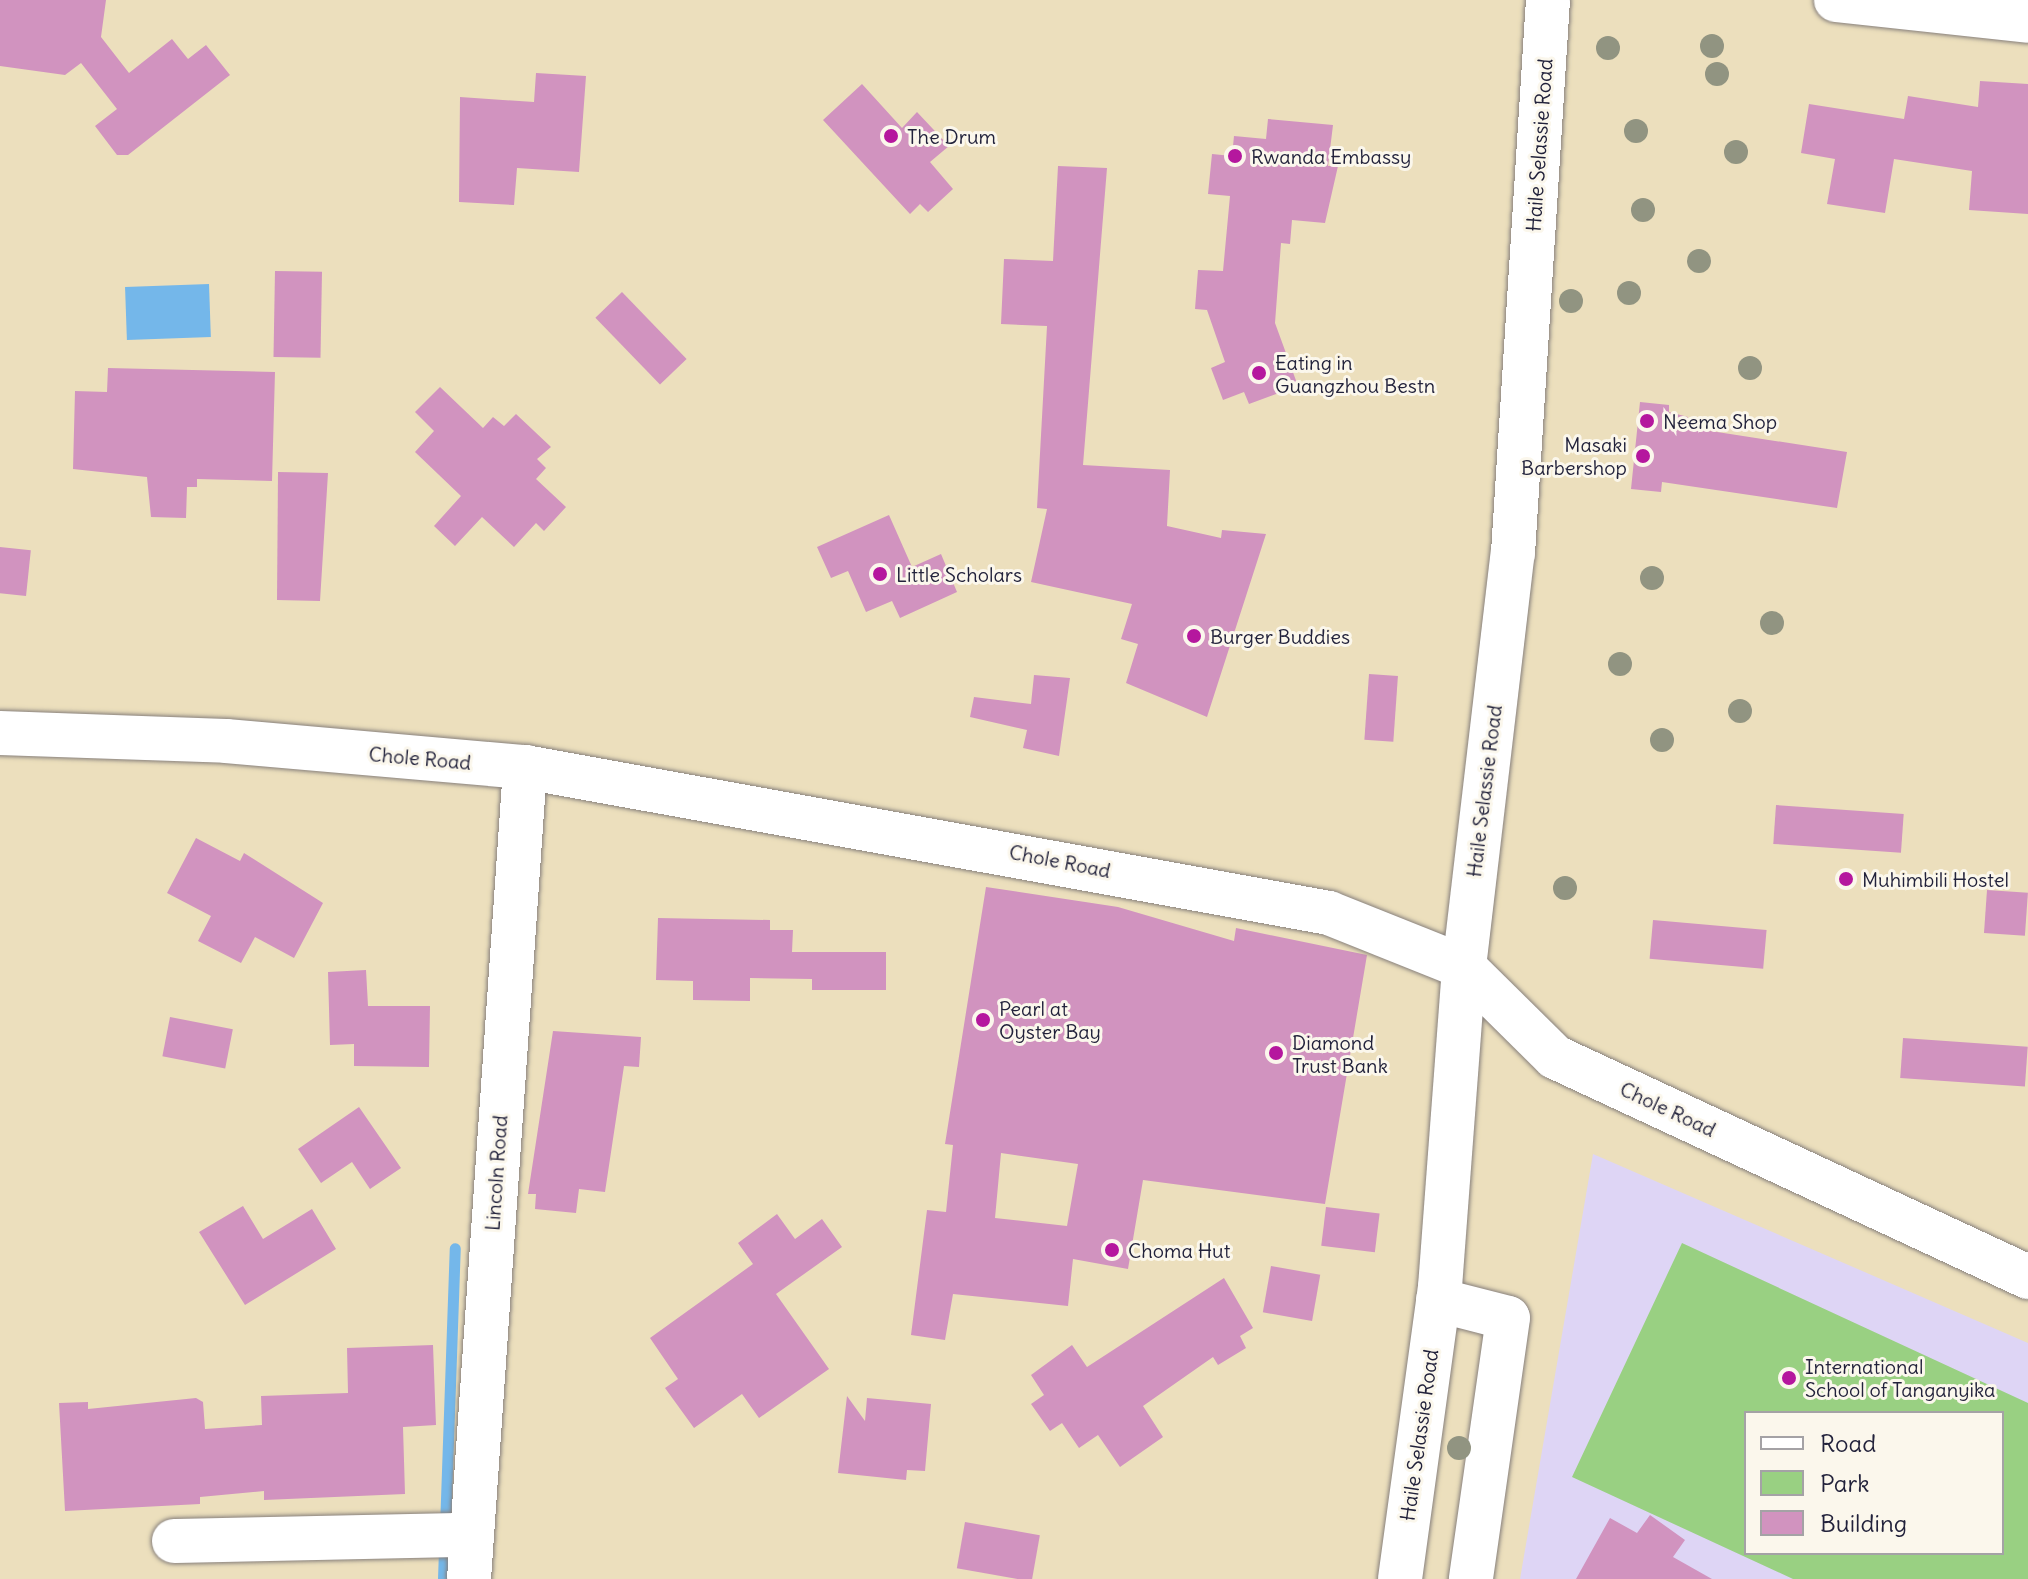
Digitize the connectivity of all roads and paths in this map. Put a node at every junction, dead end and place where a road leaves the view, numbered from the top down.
1 (1548, 0) edge
2 (1836, 0) edge
3 (2028, 21) edge
4 (0, 733) edge
5 (525, 767) junction
6 (1464, 967) junction
7 (2026, 1272) edge
8 (1438, 1300) junction
9 (471, 1535) junction
10 (174, 1541) dead end
11 (469, 1579) edge
12 (1400, 1579) edge
13 (1471, 1579) edge

1 - 6 street, Haile Selassie Road
2 - 3 street
4 - 5 street, Chole Road
5 - 6 street, Chole Road
5 - 9 street, Lincoln Road
6 - 7 street, Chole Road
6 - 8 street, Haile Selassie Road
8 - 12 street, Haile Selassie Road
8 - 13 street
9 - 10 street
9 - 11 street, Lincoln Road

